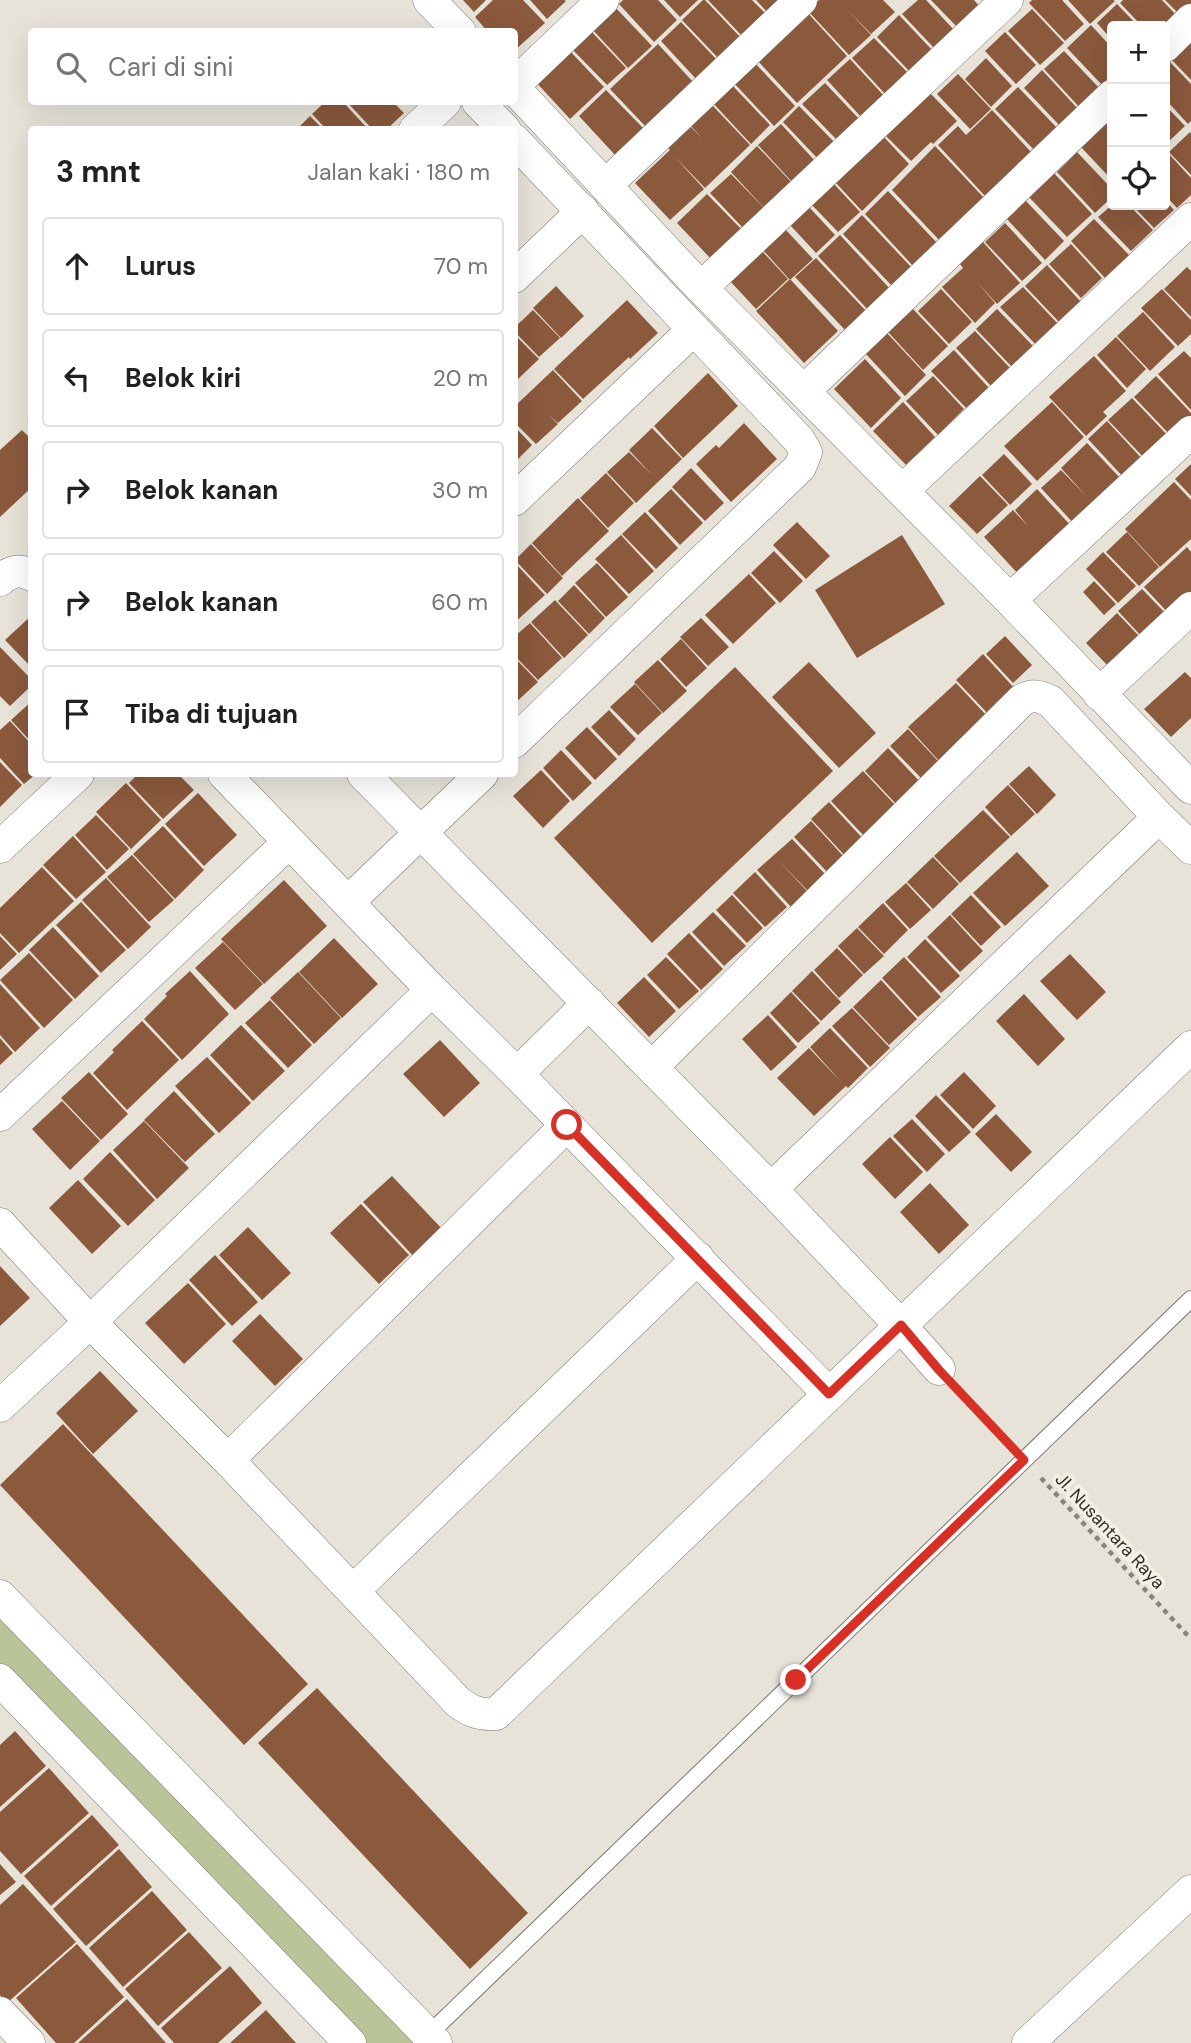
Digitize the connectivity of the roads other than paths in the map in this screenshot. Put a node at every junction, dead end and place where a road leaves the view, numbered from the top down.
1 (429, 0) edge
2 (603, 0) edge
3 (800, 0) edge
4 (1007, 0) edge
5 (1191, 20) edge
6 (456, 28) edge
7 (1170, 41) edge
8 (518, 82) edge
9 (518, 90) edge
10 (1107, 101) edge
11 (442, 105) edge
12 (481, 105) edge
13 (419, 126) edge
14 (501, 126) edge
15 (518, 144) edge
16 (606, 185) junction
17 (583, 211) junction
18 (1191, 219) edge
19 (518, 273) edge
20 (701, 288) junction
21 (694, 328) junction
22 (804, 391) junction
23 (1191, 432) edge
24 (902, 491) junction
25 (518, 496) edge
26 (28, 574) edge
27 (0, 580) edge
28 (1010, 600) junction
29 (1191, 608) edge
30 (1099, 694) junction
31 (518, 738) edge
32 (75, 777) edge
33 (227, 777) edge
34 (366, 777) edge
35 (479, 777) edge
36 (1191, 788) edge
37 (1159, 817) junction
38 (420, 833) junction
39 (289, 842) junction
40 (0, 847) edge
41 (1191, 848) edge
42 (348, 902) junction
43 (432, 990) junction
44 (589, 1003) junction
45 (1191, 1047) edge
46 (652, 1067) junction
47 (517, 1074) junction
48 (0, 1115) edge
49 (567, 1125) junction
50 (771, 1189) junction
51 (0, 1224) edge
52 (698, 1258) junction
53 (1191, 1299) edge
54 (90, 1322) junction
55 (901, 1325) junction
56 (939, 1370) road end
57 (829, 1394) junction
58 (0, 1406) edge
59 (228, 1460) junction
60 (354, 1590) junction
61 (0, 1596) edge
62 (0, 1680) edge
63 (1191, 1891) edge
64 (0, 2013) edge
65 (428, 2040) edge
66 (29, 2043) edge
67 (350, 2043) edge
68 (1028, 2043) edge

1 - 6 street
2 - 8 street
3 - 16 street
4 - 20 street
5 - 7 street
9 - 16 street
10 - 22 street
11 - 13 street
12 - 14 street
15 - 17 street
16 - 20 street
17 - 19 street
17 - 21 street
18 - 24 street
20 - 22 street
21 - 25 street
21 - 31 street
22 - 24 street
23 - 28 street
24 - 28 street
26 - 27 street
28 - 30 street
29 - 30 street
30 - 36 street
32 - 40 street
33 - 39 street
34 - 38 street
35 - 38 street
37 - 41 street
37 - 46 street
37 - 50 street
38 - 42 street
38 - 44 street
39 - 42 street
39 - 48 street
42 - 43 street
43 - 47 street
43 - 54 street
44 - 46 street
44 - 47 street
45 - 55 street
46 - 50 street
47 - 49 street
49 - 52 street
49 - 59 street
50 - 55 street
51 - 54 street
52 - 57 street
52 - 60 street
53 - 65 lane
54 - 58 street
54 - 59 street
55 - 56 street
55 - 57 street
57 - 60 street
59 - 60 street
61 - 65 street
62 - 67 street
63 - 68 street
64 - 66 street

